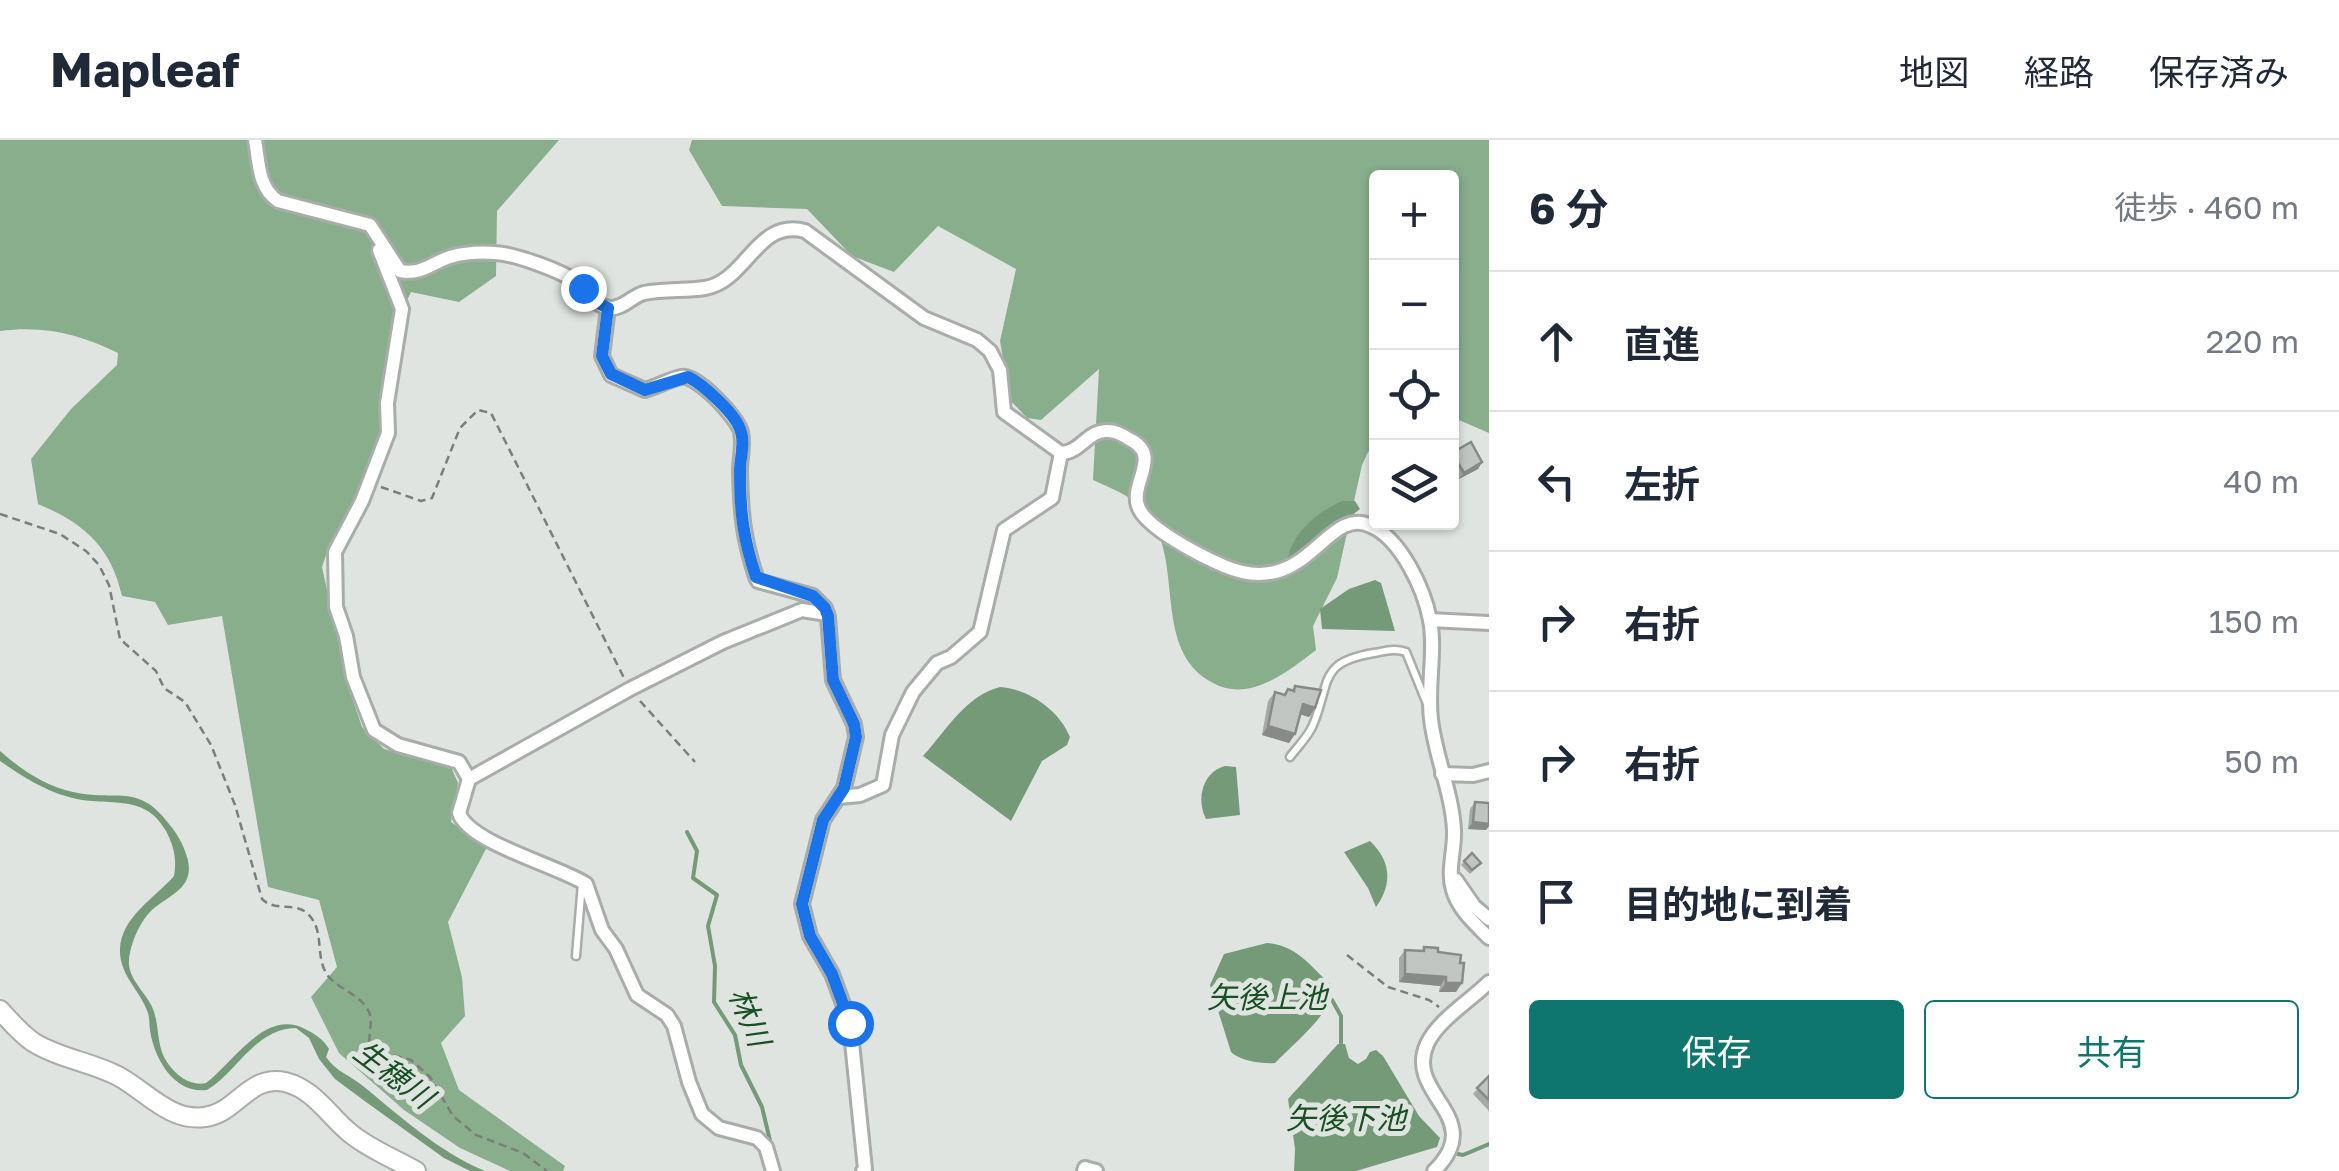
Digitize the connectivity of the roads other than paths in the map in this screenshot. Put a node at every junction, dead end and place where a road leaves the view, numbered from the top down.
1 (256, 140) edge
2 (380, 237) junction
3 (608, 308) junction
4 (1061, 453) junction
5 (827, 614) junction
6 (1430, 620) junction
7 (1489, 623) edge
8 (1430, 710) junction
9 (1290, 757) dead end
10 (1489, 771) edge
11 (1442, 774) junction
12 (469, 779) junction
13 (839, 797) junction
14 (1452, 868) junction
15 (582, 882) junction
16 (1489, 919) edge
17 (1489, 938) edge
18 (576, 956) dead end
19 (1489, 982) edge
20 (0, 1010) edge
21 (416, 1171) edge
22 (773, 1171) edge
23 (863, 1171) edge
24 (1084, 1171) edge
25 (1096, 1171) edge
26 (1434, 1171) edge

1 - 2 street
2 - 3 street
2 - 12 street
3 - 4 street
3 - 5 street
4 - 6 street
4 - 13 street
5 - 12 street
5 - 13 street
6 - 7 street
6 - 8 street
8 - 9 lane
8 - 11 street
10 - 11 street
11 - 14 street
12 - 15 street
13 - 23 street
14 - 16 street
14 - 17 street
15 - 18 lane
15 - 22 street
19 - 26 street
20 - 21 main road
24 - 25 street

